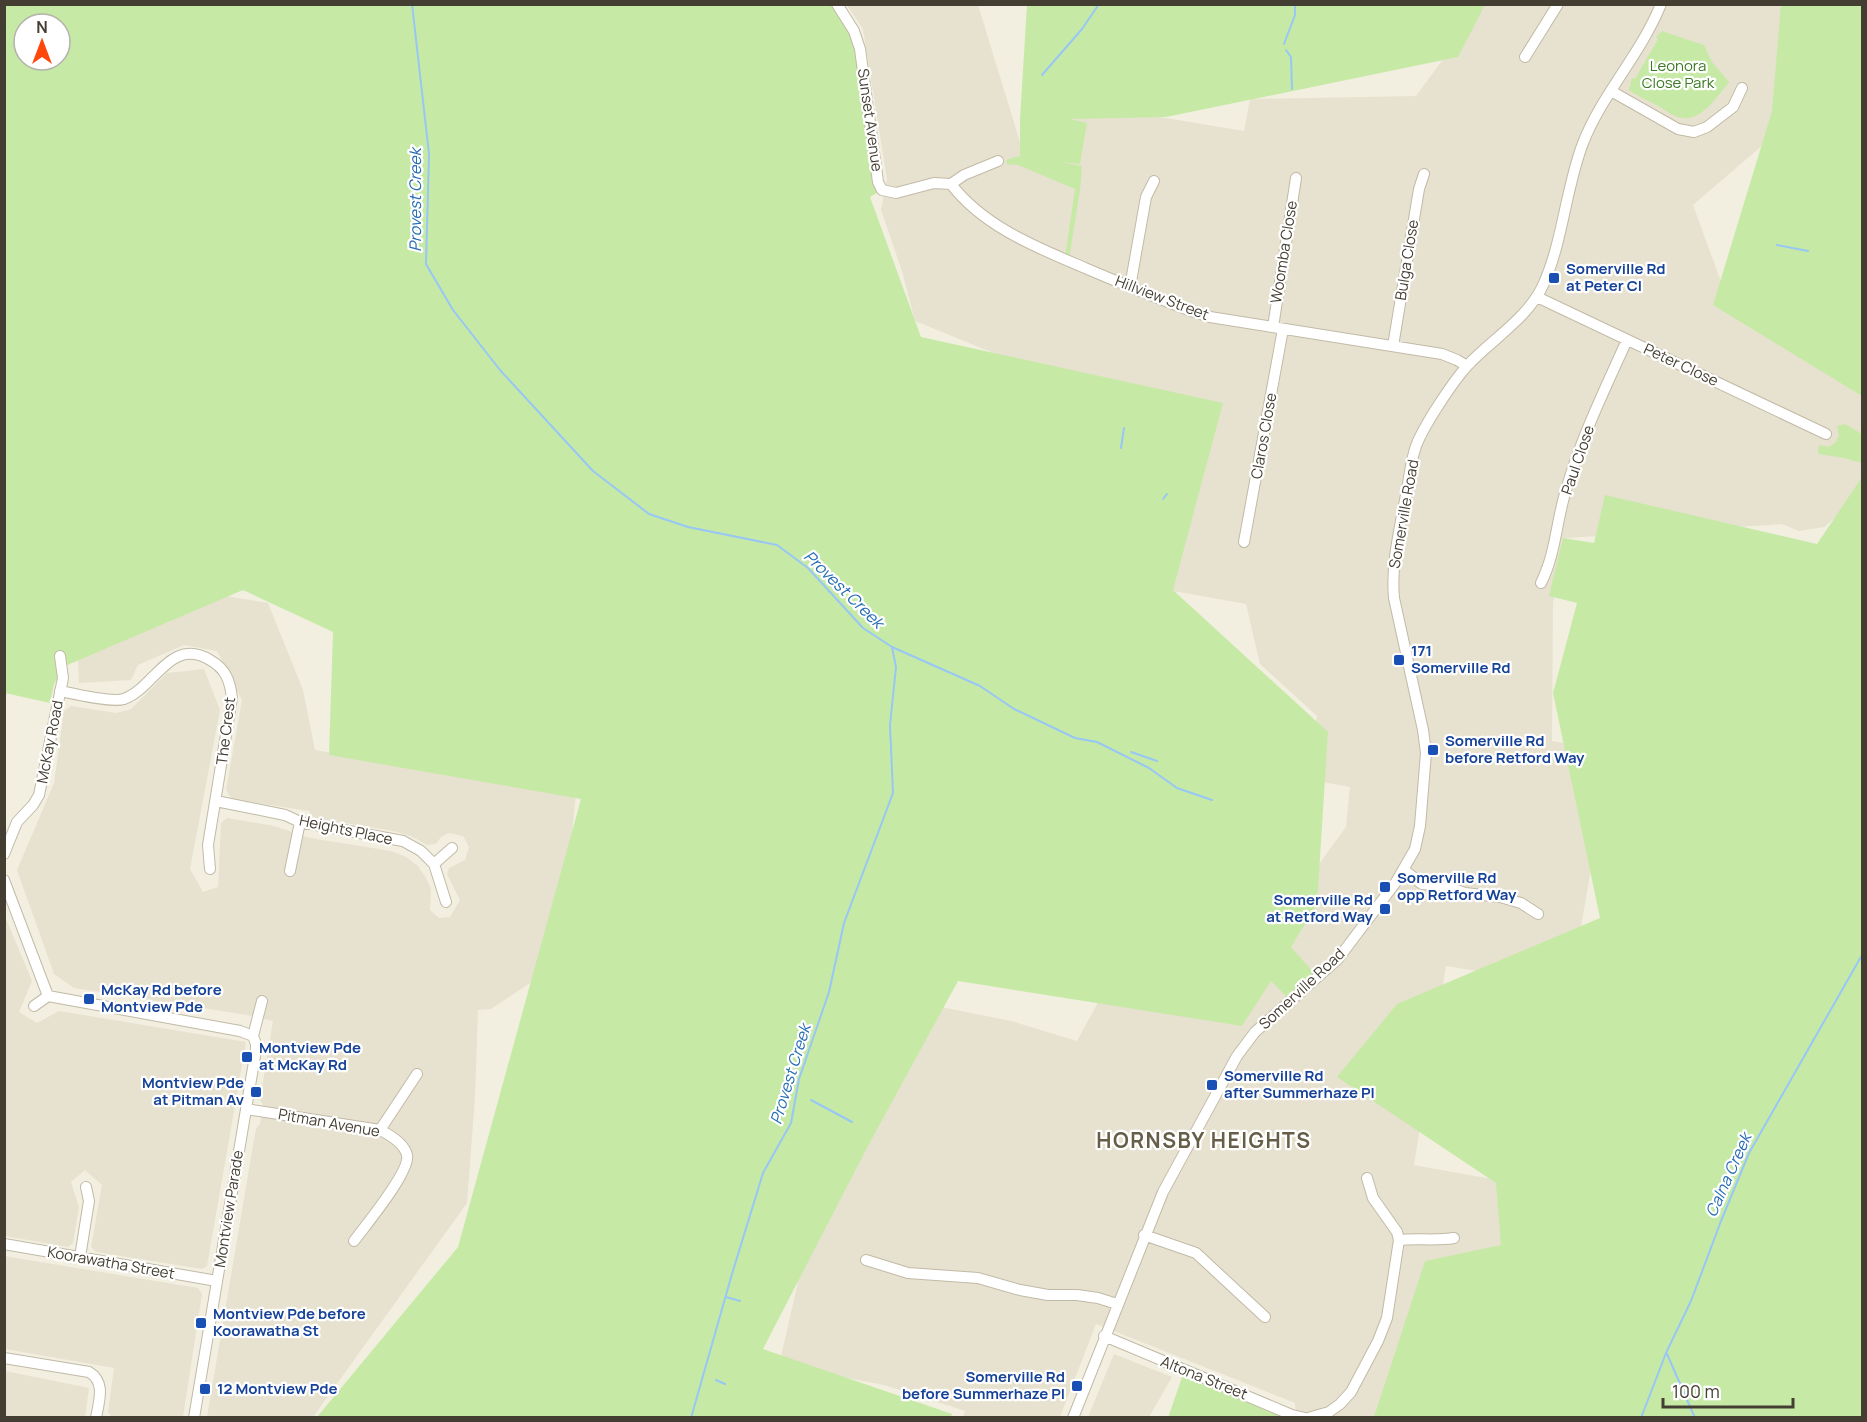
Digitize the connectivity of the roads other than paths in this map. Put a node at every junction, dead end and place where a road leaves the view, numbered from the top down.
1 (837, 4) edge
2 (1558, 4) edge
3 (1660, 4) edge
4 (1525, 57) dead end
5 (1742, 88) dead end
6 (1611, 91) junction
7 (998, 161) dead end
8 (1424, 174) dead end
9 (1296, 178) dead end
10 (1154, 181) dead end
11 (951, 184) junction
12 (1130, 287) junction
13 (1537, 297) junction
14 (1278, 328) junction
15 (1627, 340) junction
16 (1393, 346) junction
17 (1467, 366) junction
18 (1826, 434) dead end
19 (1244, 542) dead end
20 (1541, 583) dead end
21 (60, 656) dead end
22 (60, 691) junction
23 (216, 801) junction
24 (300, 822) junction
25 (452, 848) dead end
26 (4, 854) edge
27 (434, 864) junction
28 (210, 869) dead end
29 (1404, 870) junction
30 (290, 871) dead end
31 (4, 880) edge
32 (446, 902) dead end
33 (1538, 914) dead end
34 (48, 996) junction
35 (262, 1001) dead end
36 (34, 1006) dead end
37 (253, 1036) junction
38 (417, 1074) dead end
39 (246, 1109) junction
40 (380, 1130) junction
41 (1367, 1178) dead end
42 (86, 1186) dead end
43 (1144, 1234) junction
44 (1454, 1238) dead end
45 (1399, 1240) junction
46 (354, 1241) dead end
47 (4, 1245) edge
48 (80, 1257) junction
49 (866, 1260) dead end
50 (218, 1281) junction
51 (1117, 1304) junction
52 (1265, 1317) dead end
53 (1104, 1336) junction
54 (4, 1358) edge
55 (96, 1418) edge
56 (194, 1418) edge
57 (1073, 1418) edge
58 (1307, 1418) edge

1 - 11 street, Sunset Avenue
2 - 4 street
3 - 6 street, Somerville Road
5 - 6 street
6 - 13 street, Somerville Road
7 - 11 street, Sunset Avenue
8 - 16 street, Bulga Close
9 - 14 street, Woomba Close
10 - 12 street
11 - 12 street, Hillview Street
12 - 14 street, Hillview Street
13 - 15 street, Peter Close
13 - 17 street, Somerville Road
14 - 16 street, Hillview Street
14 - 19 street, Claros Close
15 - 18 street, Peter Close
15 - 20 street, Paul Close
16 - 17 street, Hillview Street
17 - 29 street, Somerville Road
21 - 22 street, McKay Road
22 - 23 street, The Crest
22 - 26 street, McKay Road
23 - 24 street, Heights Place
23 - 28 street, The Crest
24 - 27 street, Heights Place
24 - 30 street
25 - 27 street
27 - 32 street
29 - 33 street
29 - 43 street, Somerville Road
31 - 34 street
34 - 36 street
34 - 37 street
35 - 37 street, Montview Parade
37 - 39 street, Montview Parade
38 - 40 street
39 - 40 street, Pitman Avenue
39 - 50 street, Montview Parade
40 - 46 street, Pitman Avenue
41 - 45 street
42 - 48 street
43 - 51 street, Somerville Road
43 - 52 street
44 - 45 street
45 - 58 street, Altona Street
47 - 48 street, Koorawatha Street
48 - 50 street, Koorawatha Street
49 - 51 street
50 - 56 street, Montview Parade
51 - 53 street, Somerville Road
53 - 57 street, Somerville Road
53 - 58 street, Altona Street
54 - 55 street

